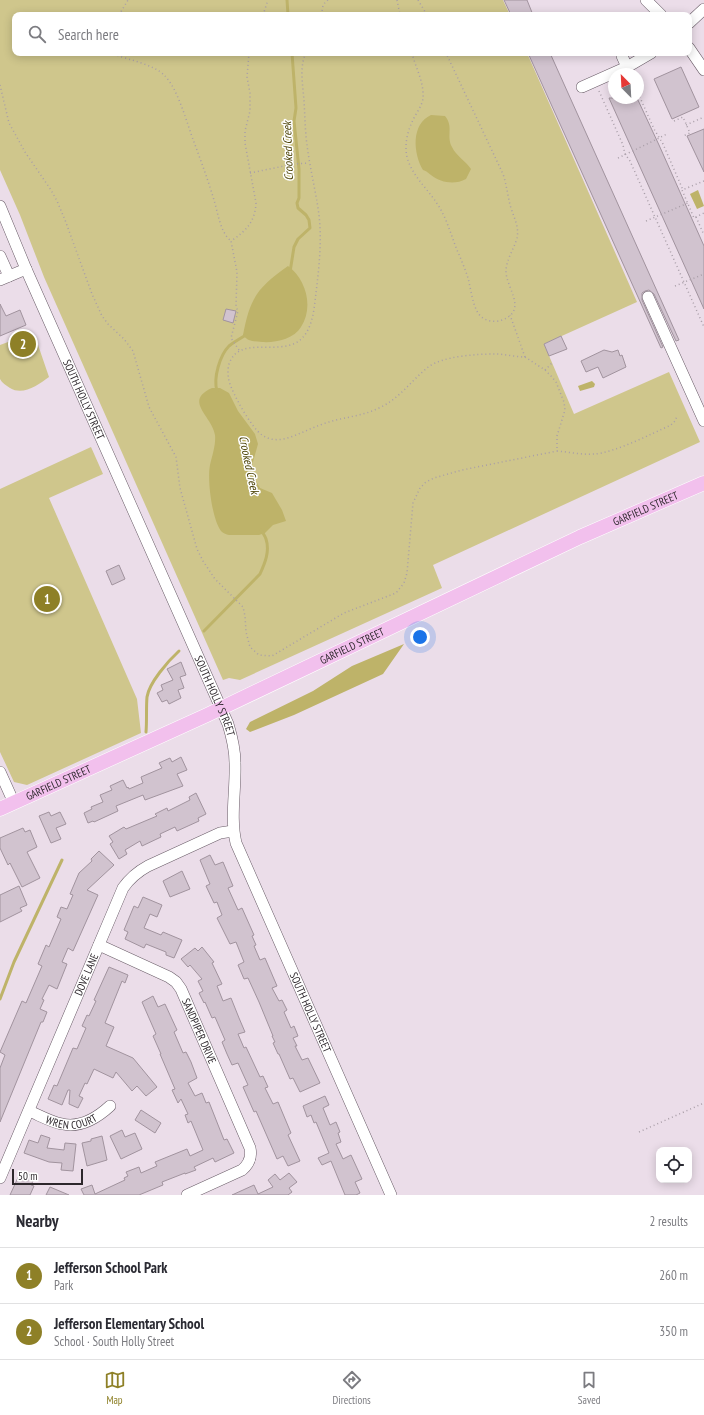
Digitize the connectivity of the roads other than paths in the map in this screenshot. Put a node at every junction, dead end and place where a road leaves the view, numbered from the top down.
1 (646, 0) edge
2 (704, 9) edge
3 (658, 12) edge
4 (692, 20) edge
5 (692, 52) edge
6 (622, 56) dead end
7 (646, 56) edge
8 (627, 67) junction
9 (704, 70) edge
10 (582, 87) dead end
11 (0, 207) edge
12 (0, 256) edge
13 (26, 268) junction
14 (5, 278) edge
15 (648, 297) dead end
16 (704, 421) edge
17 (704, 483) edge
18 (222, 708) junction
19 (0, 772) edge
20 (14, 803) junction
21 (0, 809) edge
22 (233, 831) junction
23 (99, 945) junction
24 (110, 1106) dead end
25 (29, 1111) junction
26 (0, 1178) edge
27 (187, 1195) edge
28 (391, 1195) edge

1 - 3 street
2 - 4 street
5 - 9 street
6 - 8 street
7 - 8 street
8 - 10 street
11 - 13 street, SOUTH HOLLY STREET
12 - 14 street
13 - 14 street
13 - 18 street, SOUTH HOLLY STREET
15 - 16 street
17 - 18 main road, GARFIELD STREET
18 - 20 main road, GARFIELD STREET
18 - 22 street, SOUTH HOLLY STREET
19 - 20 street
20 - 21 main road, GARFIELD STREET
22 - 23 street, DOVE LANE
22 - 28 street, SOUTH HOLLY STREET
23 - 25 street, DOVE LANE
23 - 27 street, SANDPIPER DRIVE
24 - 25 street, WREN COURT
25 - 26 street, DOVE LANE

